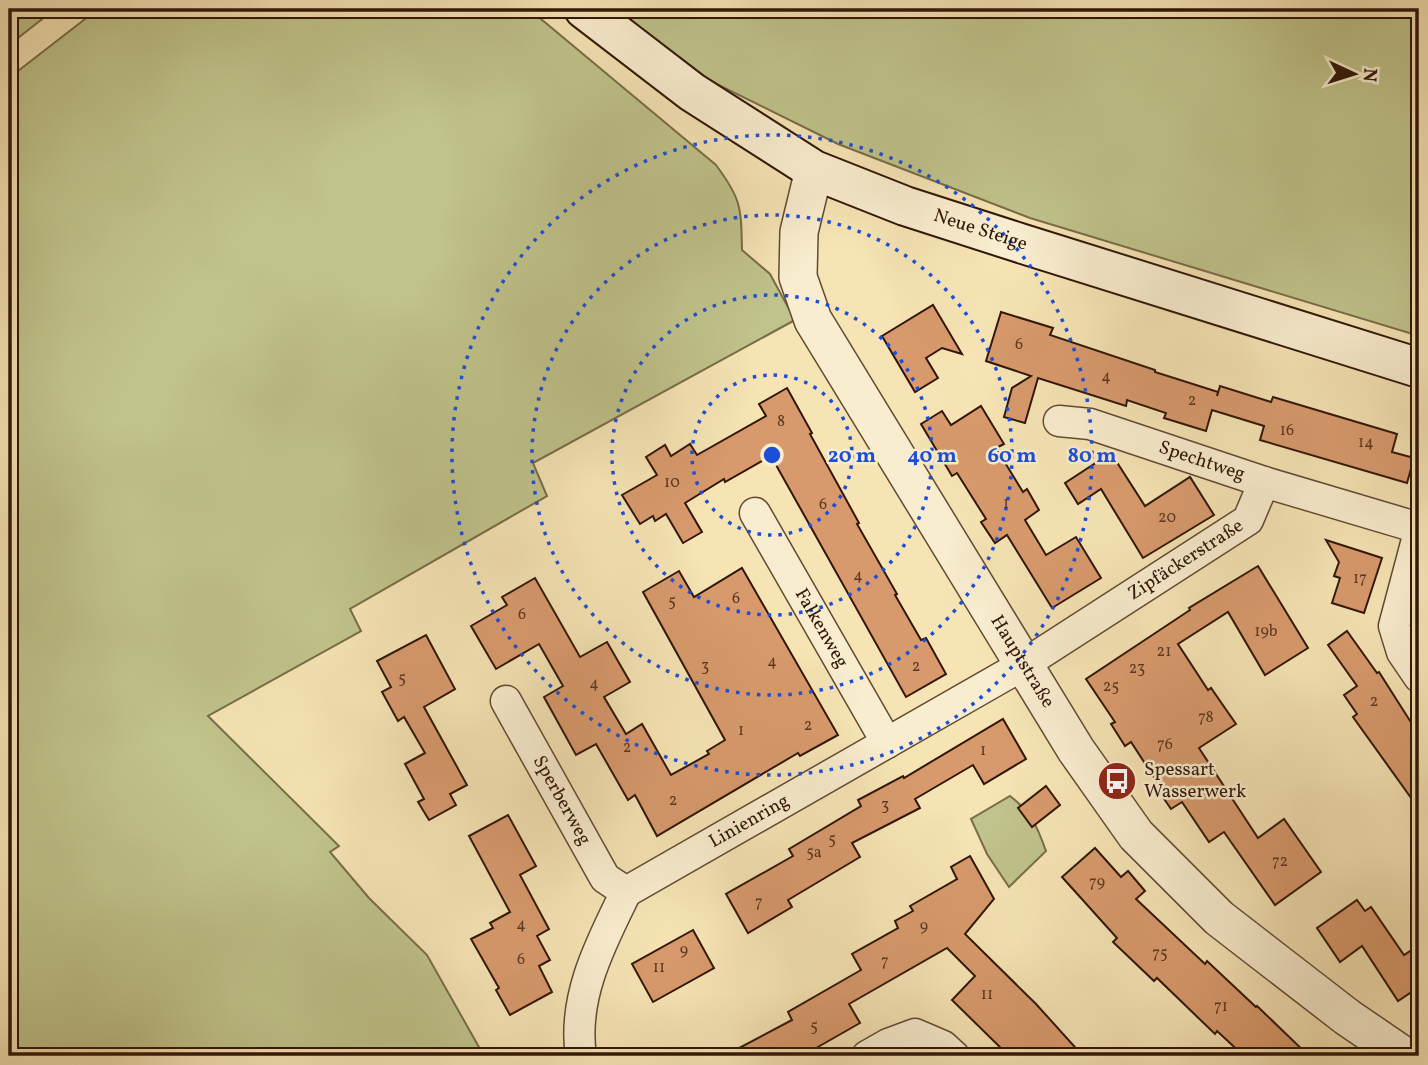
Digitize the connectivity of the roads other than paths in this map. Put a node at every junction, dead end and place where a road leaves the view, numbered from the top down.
1 (584, 9) edge
2 (814, 170) junction
3 (1419, 368) edge
4 (1059, 421) dead end
5 (1264, 482) junction
6 (755, 513) dead end
7 (1419, 530) edge
8 (1023, 665) junction
9 (1419, 677) edge
10 (506, 701) dead end
11 (887, 743) junction
12 (626, 892) junction
13 (581, 1056) edge
14 (867, 1056) edge
15 (954, 1056) edge
16 (1404, 1056) edge

1 - 2 main road, Neue Steige
2 - 3 main road, Neue Steige
2 - 8 street, Hauptstraße
4 - 5 street, Spechtweg
5 - 7 street
5 - 8 street, Zipfäckerstraße
6 - 11 street, Falkenweg
7 - 9 street
8 - 11 street, Linienring
8 - 16 street, Hauptstraße
10 - 12 street, Sperberweg
11 - 12 street, Linienring
12 - 13 street
14 - 15 street

